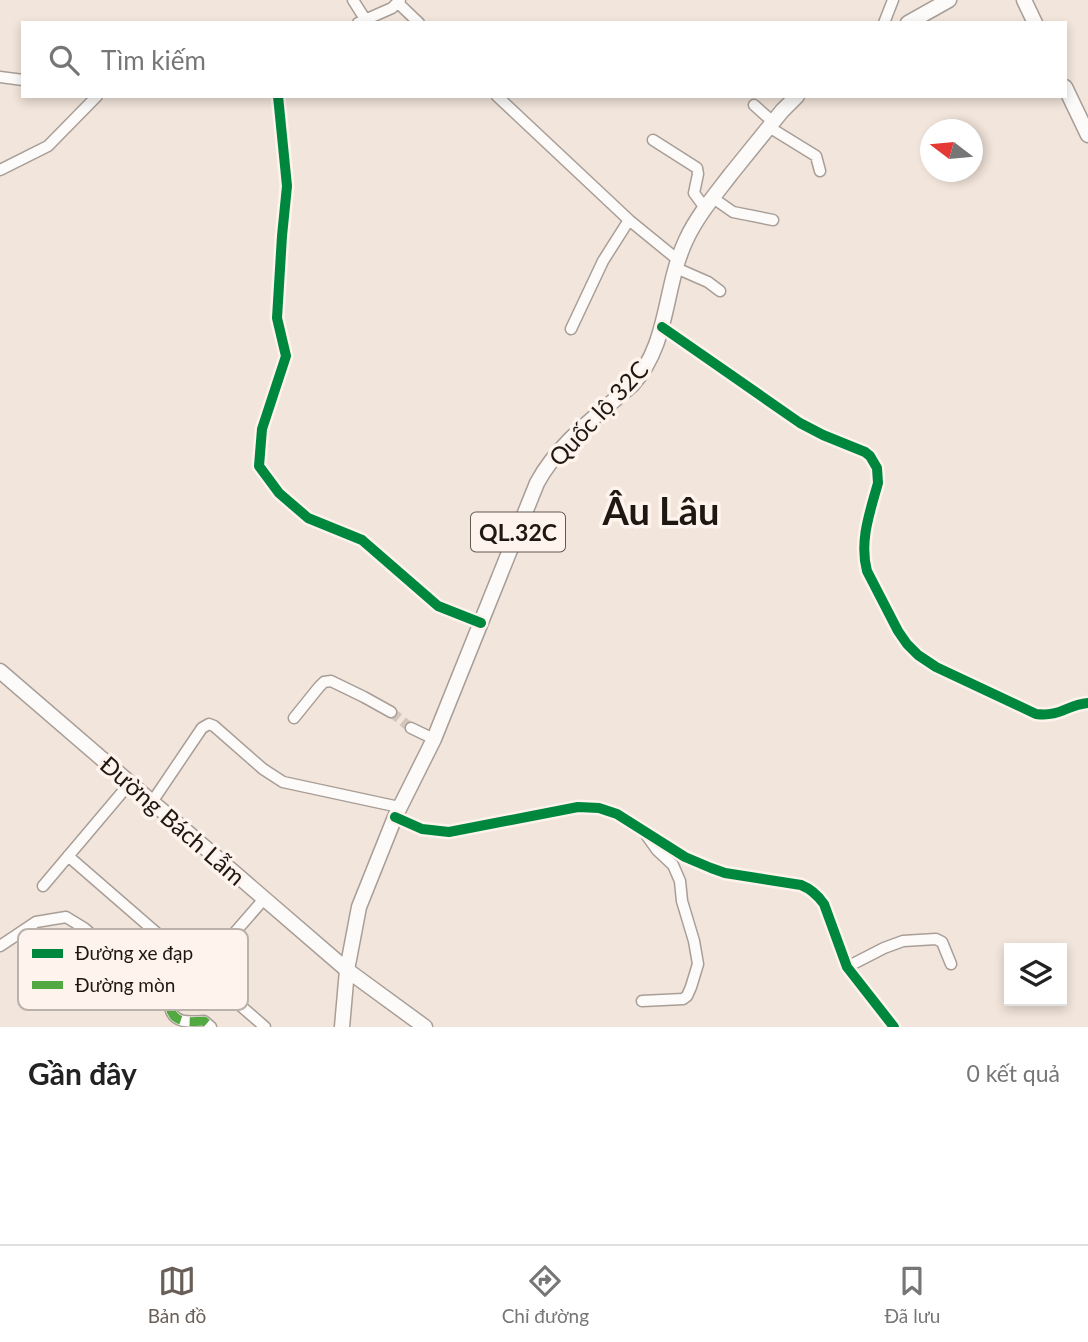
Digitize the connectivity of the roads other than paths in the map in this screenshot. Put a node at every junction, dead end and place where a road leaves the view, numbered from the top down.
1 (353, 0) edge
2 (893, 0) edge
3 (949, 0) edge
4 (1024, 0) edge
5 (399, 2) edge
6 (361, 21) edge
7 (417, 21) edge
8 (885, 21) edge
9 (912, 21) edge
10 (1034, 21) edge
11 (0, 77) edge
12 (18, 79) edge
13 (1067, 91) edge
14 (95, 98) edge
15 (278, 98) edge
16 (499, 98) edge
17 (795, 98) edge
18 (754, 105) dead end
19 (771, 124) junction
20 (1088, 135) edge
21 (653, 140) dead end
22 (0, 170) edge
23 (820, 171) dead end
24 (709, 203) junction
25 (629, 220) junction
26 (774, 220) dead end
27 (677, 264) junction
28 (720, 291) dead end
29 (662, 327) junction
30 (571, 329) dead end
31 (481, 623) junction
32 (0, 671) edge
33 (1088, 703) edge
34 (391, 712) tunnel mouth
35 (294, 718) dead end
36 (411, 728) tunnel mouth
37 (434, 739) junction
38 (130, 783) junction
39 (152, 802) junction
40 (397, 812) junction
41 (643, 830) junction
42 (68, 856) junction
43 (43, 886) dead end
44 (264, 899) junction
45 (26, 929) edge
46 (84, 929) edge
47 (152, 929) edge
48 (238, 929) edge
49 (18, 934) edge
50 (0, 946) edge
51 (951, 964) dead end
52 (847, 967) junction
53 (346, 970) junction
54 (642, 1001) dead end
55 (171, 1010) edge
56 (246, 1010) edge
57 (420, 1023) edge
58 (211, 1027) edge
59 (265, 1027) edge
60 (342, 1027) edge
61 (440, 1027) edge
62 (894, 1027) edge

1 - 6 street
2 - 8 street
3 - 9 main road
4 - 10 main road
5 - 6 street
5 - 7 street
11 - 12 street
13 - 20 main road
14 - 22 street
15 - 31 street
16 - 25 street
17 - 19 main road, Quốc lộ 32C / QL.32C
18 - 19 street
19 - 23 street
19 - 24 main road, Quốc lộ 32C / QL.32C
21 - 24 street
24 - 26 street
24 - 27 main road, Quốc lộ 32C / QL.32C
25 - 27 street
25 - 30 street
27 - 28 street
27 - 29 main road, Quốc lộ 32C / QL.32C
29 - 31 main road, Quốc lộ 32C / QL.32C
29 - 33 street
31 - 37 main road, Quốc lộ 32C / QL.32C
32 - 38 main road, Đường Bách Lẫm
34 - 35 street
36 - 37 street
37 - 40 main road, Quốc lộ 32C / QL.32C
38 - 39 main road, Đường Bách Lẫm
38 - 42 street
39 - 40 street
39 - 44 main road, Đường Bách Lẫm
40 - 41 street
40 - 53 main road, Quốc lộ 32C / QL.32C
41 - 52 street
41 - 54 street
42 - 43 street
42 - 47 street
44 - 48 street
44 - 53 main road, Đường Bách Lẫm
45 - 46 street
49 - 50 street
51 - 52 street
52 - 62 street
53 - 57 main road, Đường Bách Lẫm
53 - 60 main road, Quốc lộ 32C / QL.32C
55 - 58 street
56 - 59 street
57 - 61 main road, Đường Bách Lẫm

